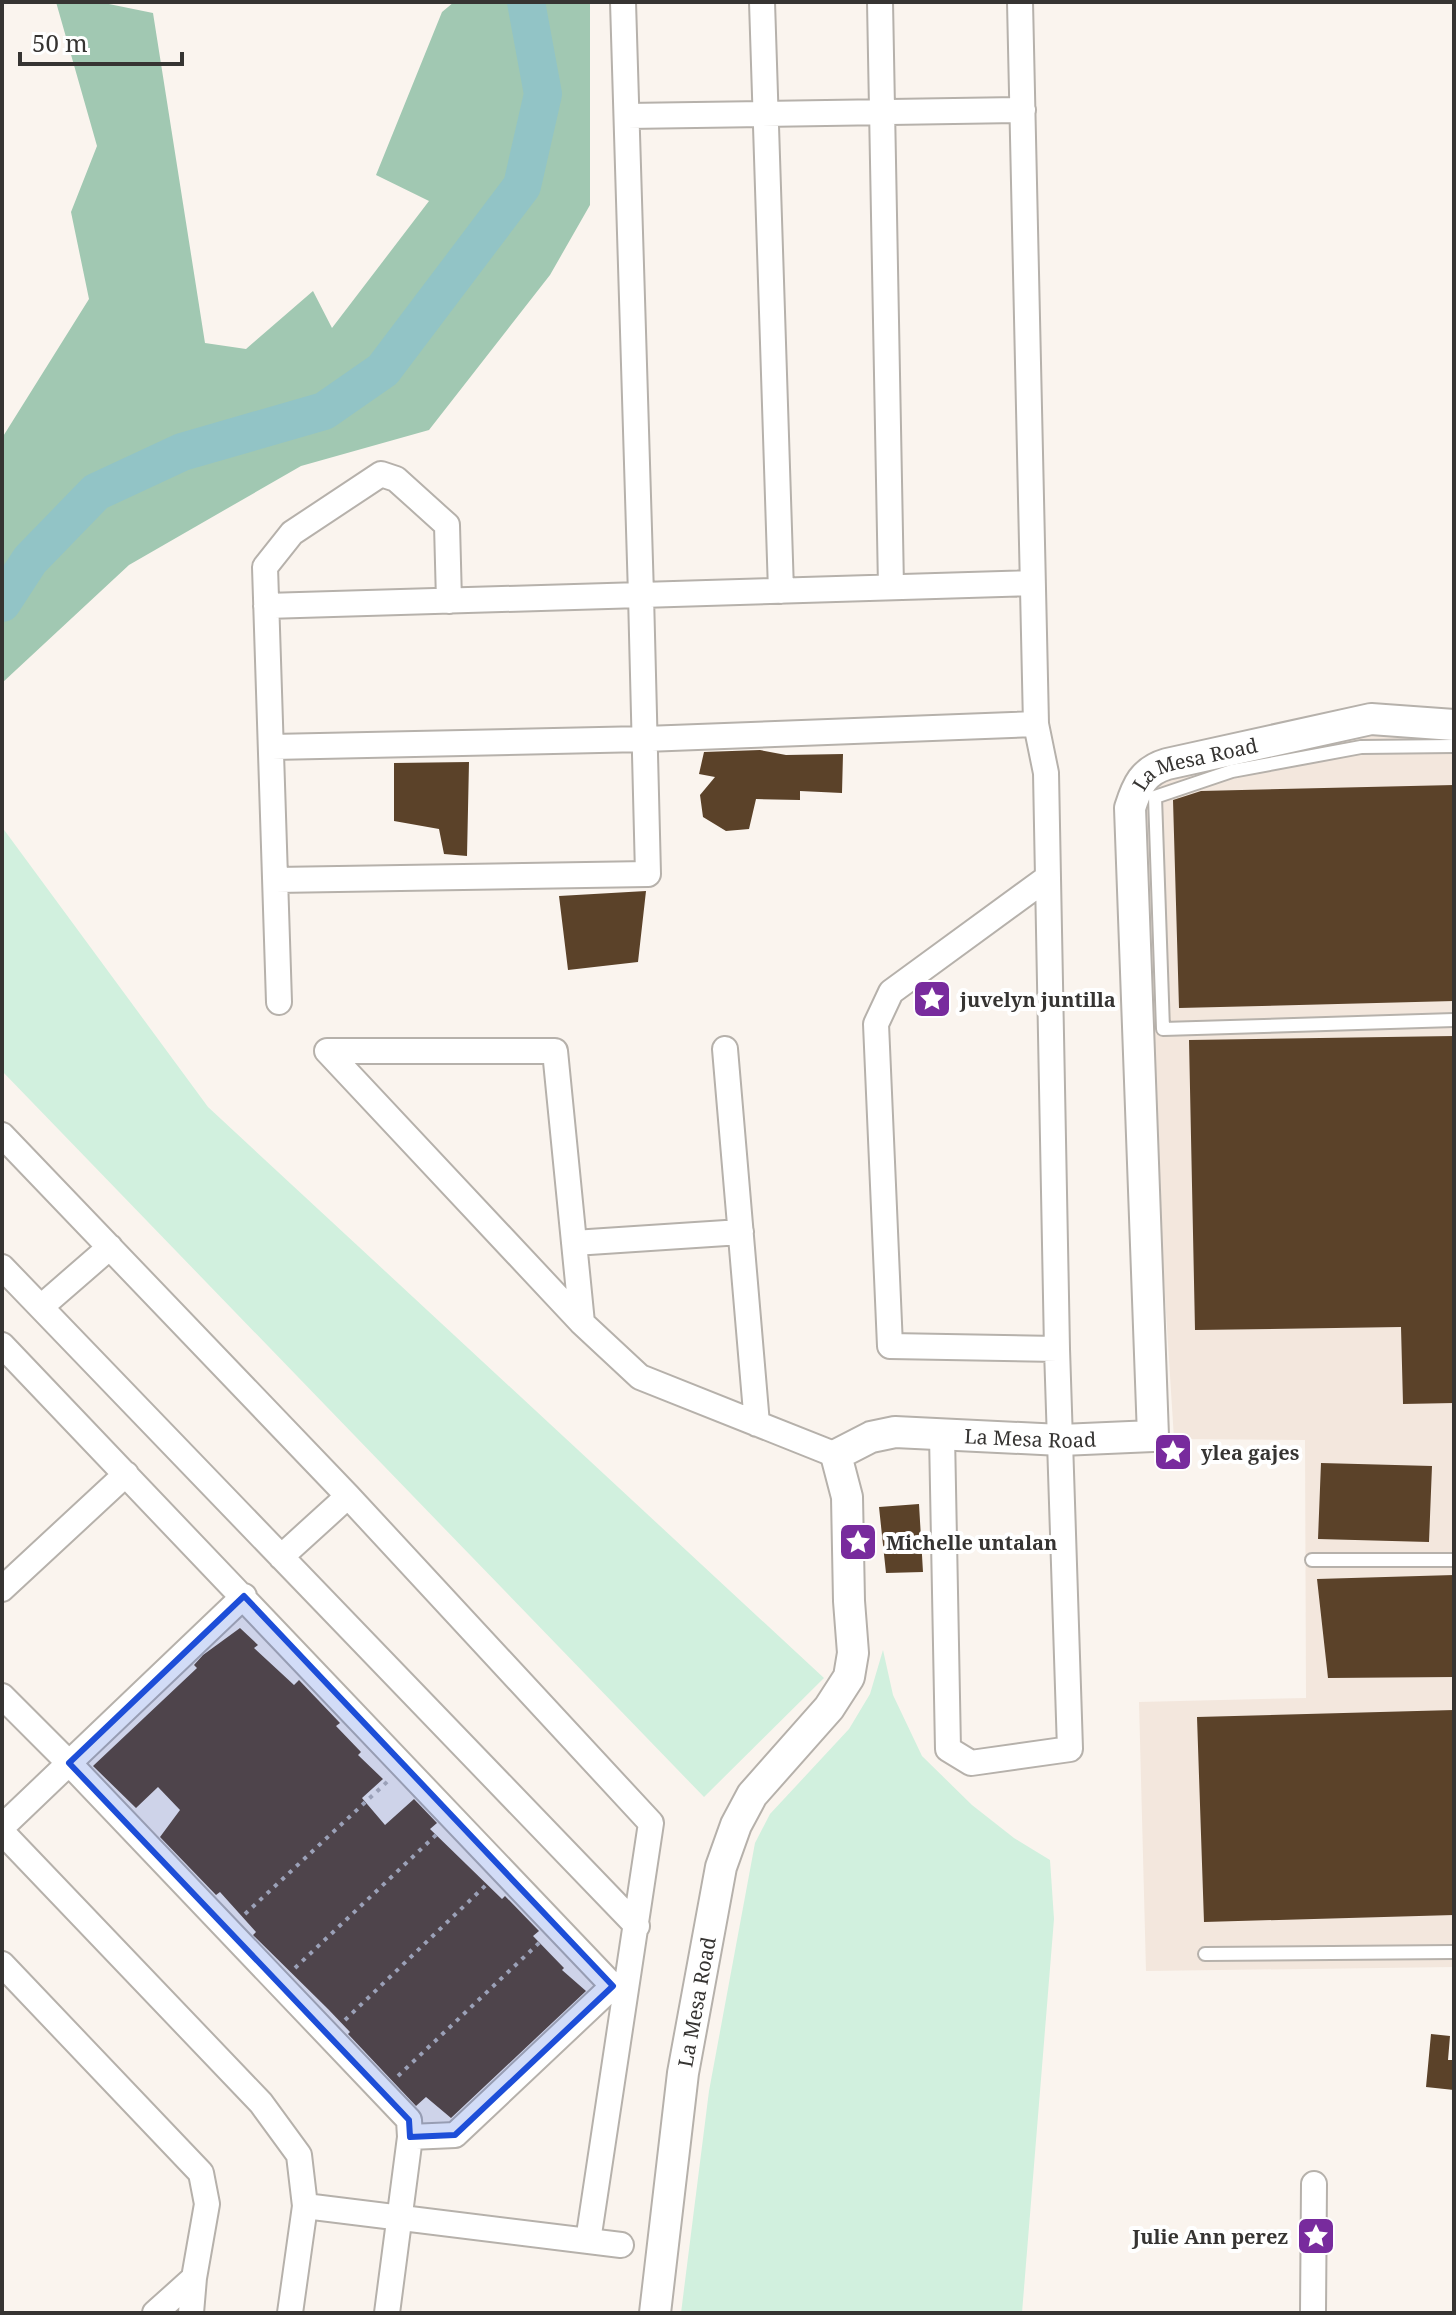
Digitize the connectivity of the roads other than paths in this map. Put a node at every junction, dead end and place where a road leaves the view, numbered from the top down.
1 (623, 2) edge
2 (762, 2) edge
3 (880, 2) edge
4 (1020, 2) edge
5 (1023, 110) junction
6 (882, 111) junction
7 (763, 114) junction
8 (627, 116) junction
9 (1032, 583) junction
10 (891, 587) junction
11 (781, 591) junction
12 (641, 595) junction
13 (449, 601) junction
14 (266, 606) junction
15 (1036, 724) junction
16 (1454, 725) edge
17 (645, 739) junction
18 (1454, 746) edge
19 (272, 747) junction
20 (1047, 878) junction
21 (276, 880) junction
22 (279, 1002) dead end
23 (1454, 1020) edge
24 (725, 1049) dead end
25 (2, 1135) edge
26 (741, 1232) junction
27 (574, 1243) junction
28 (110, 1247) junction
29 (2, 1267) edge
30 (41, 1307) junction
31 (582, 1323) junction
32 (2, 1345) edge
33 (1057, 1349) junction
34 (757, 1424) junction
35 (942, 1435) junction
36 (1061, 1440) junction
37 (836, 1455) junction
38 (126, 1474) junction
39 (348, 1496) junction
40 (281, 1557) junction
41 (1312, 1560) dead end
42 (1454, 1560) edge
43 (2, 1589) edge
44 (244, 1596) junction
45 (2, 1696) edge
46 (69, 1763) junction
47 (2, 1829) edge
48 (637, 1926) junction
49 (1454, 1952) edge
50 (1205, 1954) dead end
51 (2, 1964) edge
52 (410, 2137) junction
53 (1314, 2184) dead end
54 (305, 2206) junction
55 (400, 2217) junction
56 (588, 2241) junction
57 (621, 2245) dead end
58 (194, 2278) junction
59 (155, 2313) edge
60 (191, 2313) edge
61 (290, 2313) edge
62 (387, 2313) edge
63 (655, 2313) edge
64 (1313, 2313) edge

1 - 8 street
2 - 7 street
3 - 6 street
4 - 5 street
5 - 6 street
5 - 9 street
6 - 7 street
6 - 10 street
7 - 8 street
7 - 11 street
8 - 12 street
9 - 10 street
9 - 15 street
10 - 11 street
11 - 12 street
12 - 13 street
12 - 17 street
13 - 14 street
13 - 14 street
14 - 19 street
15 - 17 street
15 - 20 street
16 - 36 street, La Mesa Road
17 - 19 street
17 - 21 street
18 - 23 lane
19 - 21 street
20 - 33 street
20 - 33 street
21 - 22 street
24 - 26 street
25 - 28 street
26 - 27 street
26 - 34 street
27 - 31 street
27 - 31 street
28 - 30 street
28 - 39 street
29 - 30 street
30 - 40 street
31 - 34 street
32 - 38 street
33 - 36 street
34 - 37 street
35 - 36 street, La Mesa Road
35 - 36 street
35 - 37 street, La Mesa Road
37 - 63 street, La Mesa Road
38 - 43 street
38 - 44 street
39 - 40 street
39 - 48 street
40 - 48 street
41 - 42 lane
44 - 46 street
44 - 52 street
45 - 46 street
46 - 47 street
46 - 52 street
47 - 54 street
48 - 56 street
49 - 50 lane
51 - 58 street
52 - 55 street
53 - 64 street
54 - 55 street
54 - 61 street
55 - 56 street
55 - 62 street
56 - 57 street
58 - 59 street
58 - 60 street

